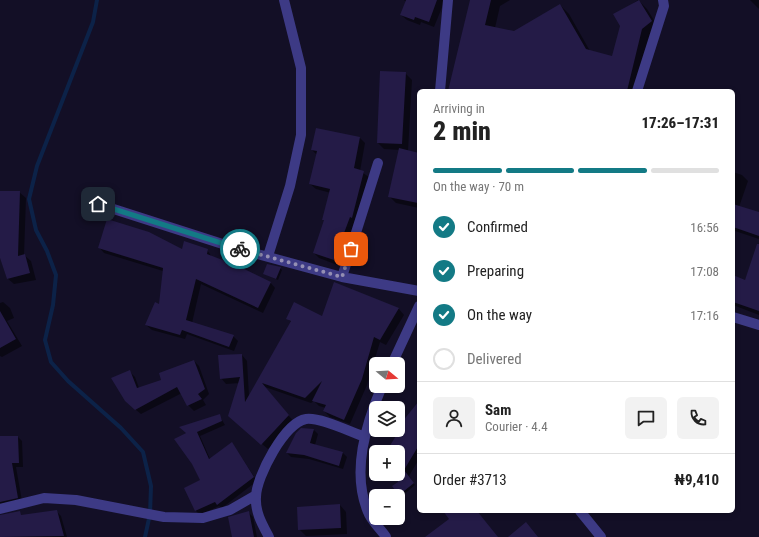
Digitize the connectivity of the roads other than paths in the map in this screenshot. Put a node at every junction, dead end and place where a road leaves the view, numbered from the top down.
1 (284, 0) edge
2 (448, 0) edge
3 (663, 0) edge
4 (440, 89) edge
5 (638, 89) edge
6 (378, 163) dead end
7 (98, 204) dead end
8 (268, 256) junction
9 (342, 277) junction
10 (417, 291) edge
11 (417, 310) edge
12 (735, 318) edge
13 (759, 325) edge
14 (395, 357) edge
15 (380, 393) edge
16 (365, 437) junction
17 (256, 495) junction
18 (0, 509) edge
19 (582, 513) edge
20 (269, 537) edge
21 (386, 537) edge
22 (601, 537) edge

1 - 8 street
2 - 4 street
3 - 5 street
6 - 9 street
7 - 8 street
8 - 9 street
9 - 10 street
11 - 14 street
12 - 13 street
15 - 16 street
16 - 17 street
16 - 21 street
17 - 18 street
17 - 20 street
19 - 22 street

